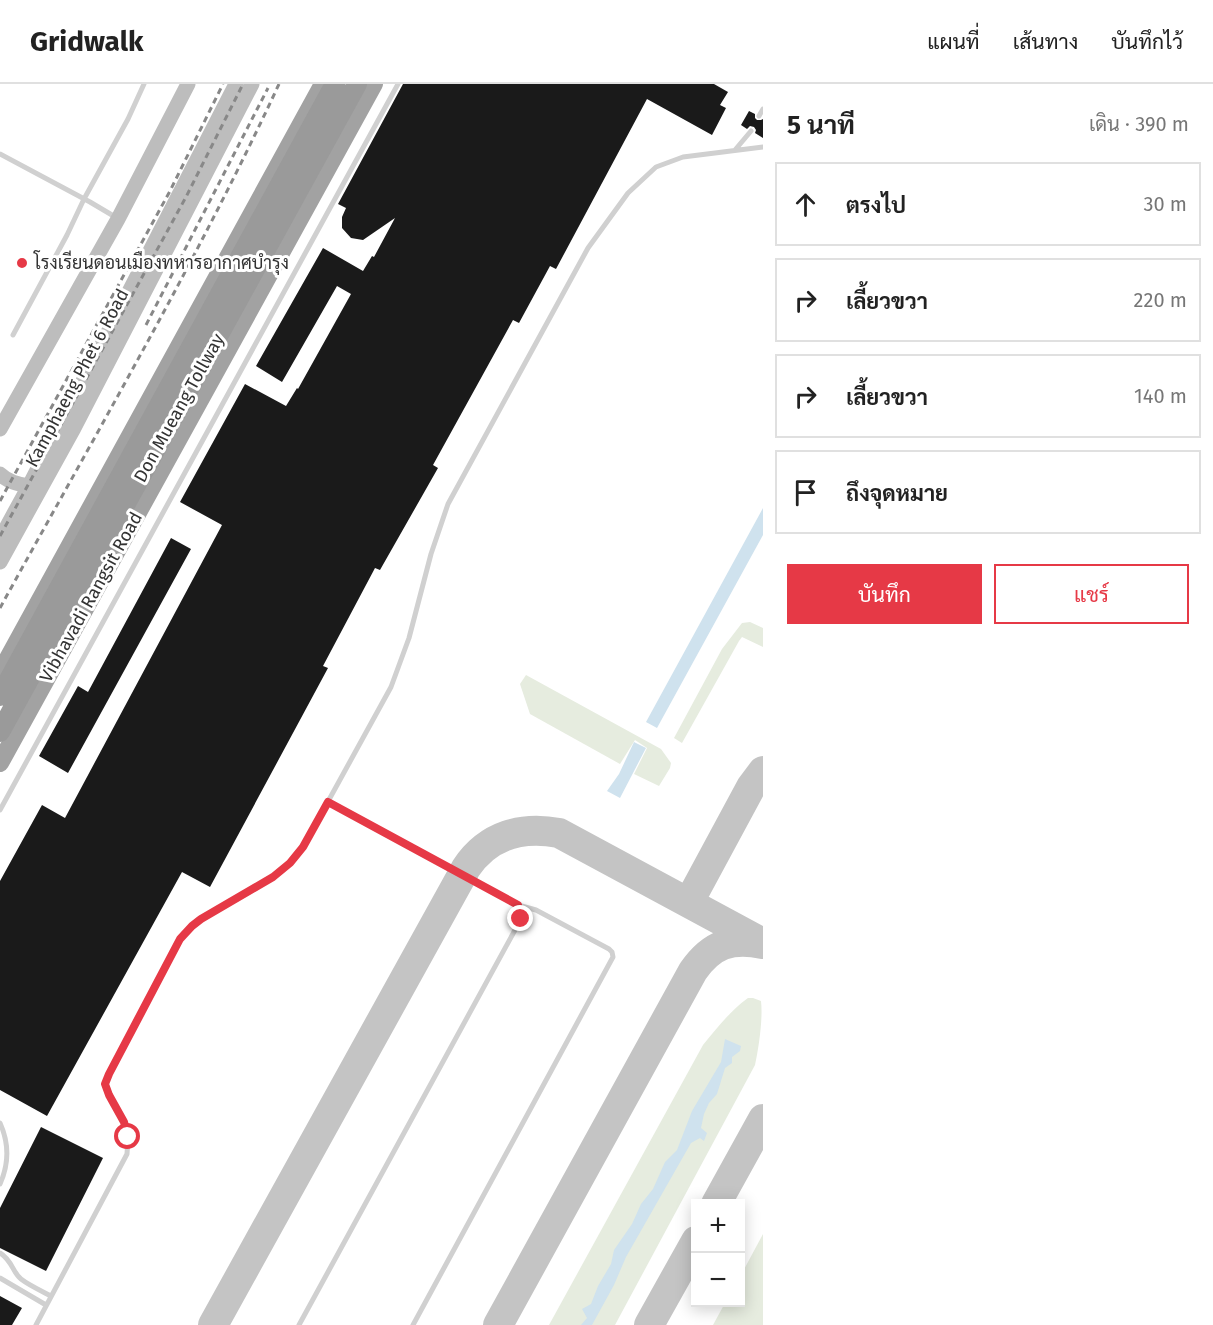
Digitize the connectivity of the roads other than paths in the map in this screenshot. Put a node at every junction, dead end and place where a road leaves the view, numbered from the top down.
1 (188, 84) edge
2 (236, 84) edge
3 (252, 84) edge
4 (322, 84) edge
5 (335, 84) edge
6 (357, 84) edge
7 (374, 84) edge
8 (398, 84) edge
9 (142, 85) edge
10 (763, 110) edge
11 (759, 116) dead end
12 (751, 131) dead end
13 (763, 147) edge
14 (735, 150) junction
15 (0, 154) edge
16 (84, 199) junction
17 (115, 217) junction
18 (13, 335) dead end
19 (0, 429) edge
20 (0, 474) edge
21 (29, 486) junction
22 (0, 539) edge
23 (0, 562) edge
24 (0, 673) edge
25 (0, 696) edge
26 (0, 732) edge
27 (0, 763) edge
28 (328, 802) junction
29 (0, 810) edge
30 (518, 905) junction
31 (0, 1123) edge
32 (0, 1184) edge
33 (0, 1253) edge
34 (0, 1278) edge
35 (51, 1296) junction
36 (46, 1305) junction
37 (36, 1325) edge
38 (299, 1325) edge
39 (413, 1325) edge

1 - 17 main road
2 - 21 main road, Kamphaeng Phet 6 Road
3 - 23 main road, Kamphaeng Phet 6 Road
4 - 24 highway
5 - 25 highway, Don Mueang Tollway
6 - 26 highway, Don Mueang Tollway
7 - 27 highway, Vibhavadi Rangsit Road
8 - 29 lane
9 - 16 lane
10 - 11 lane
12 - 14 lane
13 - 14 lane
14 - 28 lane
15 - 16 lane
16 - 17 lane
16 - 18 lane
17 - 19 main road
20 - 21 main road
21 - 22 main road, Kamphaeng Phet 6 Road
28 - 30 lane
28 - 35 lane
30 - 38 lane
30 - 39 lane
31 - 32 lane
33 - 35 lane
34 - 36 lane
35 - 36 lane
36 - 37 lane

